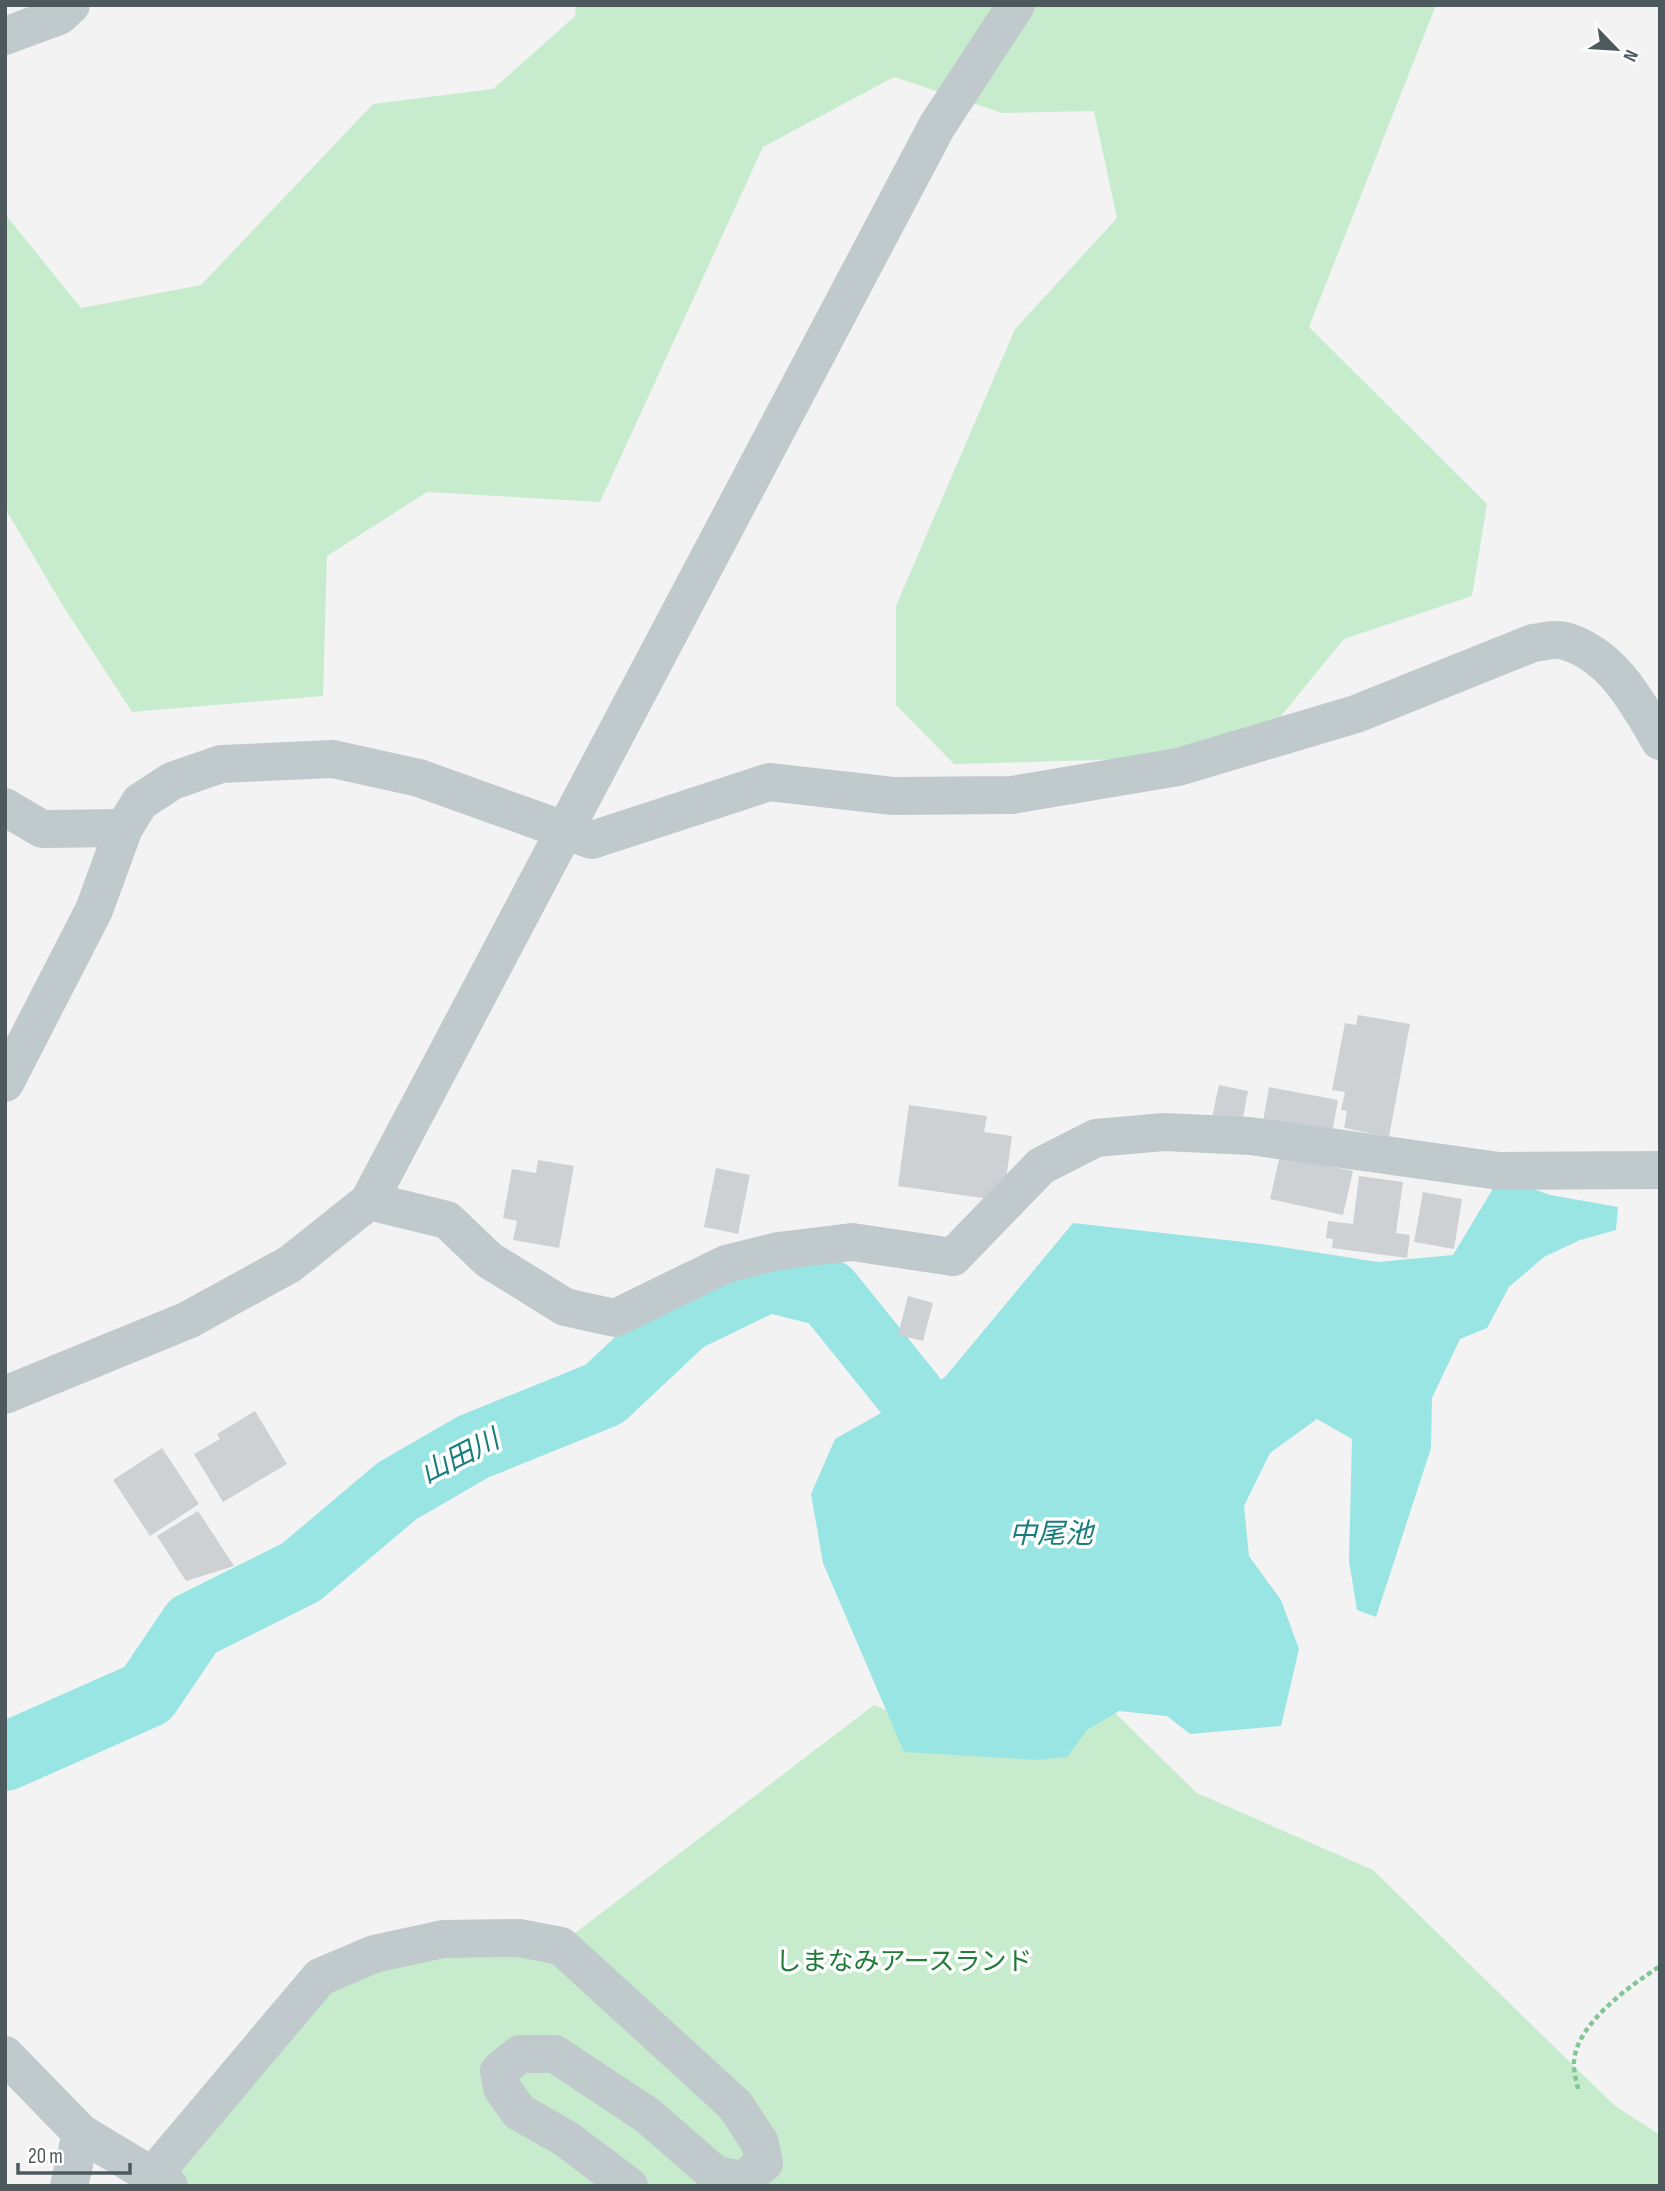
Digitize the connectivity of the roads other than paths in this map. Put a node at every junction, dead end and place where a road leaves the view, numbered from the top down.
1 (71, 5) edge
2 (1016, 5) edge
3 (5, 36) edge
4 (1660, 741) edge
5 (5, 807) edge
6 (124, 828) junction
7 (564, 832) junction
8 (5, 1083) edge
9 (1660, 1170) edge
10 (369, 1201) junction
11 (5, 1395) edge
12 (5, 2055) edge
13 (80, 2133) junction
14 (162, 2180) edge
15 (69, 2186) edge
16 (629, 2186) edge

1 - 3 street
2 - 7 street
4 - 7 street
5 - 6 street
6 - 7 street
6 - 8 street
7 - 10 street
9 - 10 street
10 - 11 street
12 - 13 street
13 - 14 street
13 - 15 street
14 - 16 street

